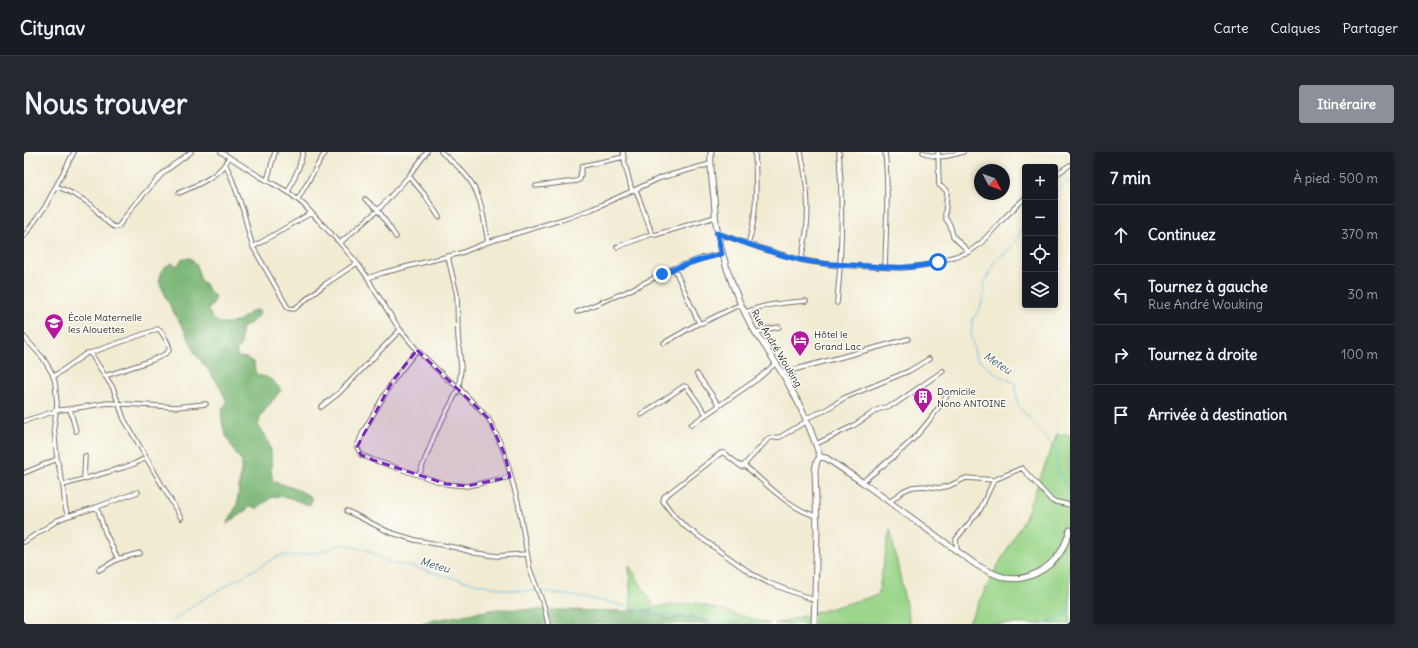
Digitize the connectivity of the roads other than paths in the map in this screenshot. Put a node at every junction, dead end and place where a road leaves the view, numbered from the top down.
1 (74, 152) edge
2 (191, 152) edge
3 (221, 152) edge
4 (275, 152) edge
5 (303, 152) edge
6 (326, 152) edge
7 (427, 152) edge
8 (441, 152) edge
9 (623, 152) edge
10 (711, 152) edge
11 (755, 152) edge
12 (801, 152) edge
13 (838, 152) edge
14 (884, 152) edge
15 (923, 152) edge
16 (938, 152) edge
17 (963, 152) edge
18 (230, 157) junction
19 (624, 157) junction
20 (938, 157) junction
21 (710, 164) junction
22 (226, 165) junction
23 (1070, 165) edge
24 (1058, 173) edge
25 (409, 176) junction
26 (267, 181) junction
27 (56, 186) junction
28 (536, 186) dead end
29 (634, 190) junction
30 (288, 192) junction
31 (179, 193) dead end
32 (365, 199) dead end
33 (298, 200) junction
34 (1023, 200) edge
35 (378, 210) junction
36 (311, 213) junction
37 (715, 217) junction
38 (439, 218) dead end
39 (717, 233) junction
40 (652, 234) junction
41 (24, 236) edge
42 (396, 238) dead end
43 (488, 242) junction
44 (340, 243) junction
45 (748, 244) junction
46 (253, 247) junction
47 (617, 247) dead end
48 (969, 252) junction
49 (722, 254) junction
50 (448, 257) junction
51 (801, 260) junction
52 (357, 263) junction
53 (841, 264) junction
54 (885, 267) junction
55 (674, 268) junction
56 (368, 278) junction
57 (806, 301) dead end
58 (837, 303) dead end
59 (741, 304) junction
60 (577, 312) dead end
61 (745, 312) junction
62 (699, 323) junction
63 (779, 327) dead end
64 (400, 330) junction
65 (755, 333) junction
66 (24, 337) edge
67 (908, 339) dead end
68 (664, 344) dead end
69 (417, 350) junction
70 (90, 353) junction
71 (929, 359) dead end
72 (776, 363) junction
73 (943, 371) dead end
74 (782, 373) junction
75 (697, 374) dead end
76 (105, 376) junction
77 (53, 377) junction
78 (459, 388) junction
79 (948, 394) dead end
80 (118, 403) junction
81 (206, 404) dead end
82 (719, 405) junction
83 (321, 407) dead end
84 (70, 409) junction
85 (56, 411) junction
86 (706, 414) junction
87 (641, 415) dead end
88 (806, 420) junction
89 (24, 421) edge
90 (691, 425) dead end
91 (76, 431) dead end
92 (816, 444) junction
93 (85, 456) dead end
94 (820, 457) junction
95 (146, 458) junction
96 (57, 459) junction
97 (744, 465) junction
98 (24, 473) edge
99 (419, 475) junction
100 (510, 477) junction
101 (84, 478) junction
102 (994, 480) junction
103 (862, 482) junction
104 (63, 485) junction
105 (138, 492) dead end
106 (890, 502) junction
107 (1070, 505) edge
108 (97, 507) junction
109 (347, 511) dead end
110 (68, 516) junction
111 (816, 516) junction
112 (181, 518) dead end
113 (1070, 530) edge
114 (24, 542) edge
115 (957, 550) junction
116 (140, 552) dead end
117 (527, 554) junction
118 (118, 559) junction
119 (98, 570) dead end
120 (814, 600) junction
121 (548, 624) edge
122 (814, 624) edge

1 - 27 street
2 - 27 street
3 - 18 street
4 - 26 street
5 - 30 street
6 - 33 street
7 - 25 street
8 - 43 street
9 - 19 street
10 - 21 street, Rue André Wouking
11 - 45 street
12 - 51 street
13 - 53 street
14 - 54 street
15 - 20 street
16 - 20 street
17 - 20 street
18 - 22 street
18 - 26 street
19 - 28 street
19 - 29 street
20 - 48 street
21 - 29 street
21 - 37 street, Rue André Wouking
22 - 31 street
22 - 46 street
23 - 24 street
25 - 35 street
25 - 38 street
26 - 30 street
27 - 41 street
29 - 40 street
29 - 43 street
30 - 33 street
32 - 35 street
33 - 36 street
34 - 48 street
35 - 42 street
35 - 44 street
36 - 44 street
36 - 46 street
37 - 39 street, Rue André Wouking
37 - 40 street
39 - 45 street
39 - 49 street, Rue André Wouking
40 - 47 street
43 - 50 street
44 - 52 street
45 - 51 street
46 - 52 street
48 - 54 street
49 - 55 street
49 - 59 street, Rue André Wouking
50 - 56 street
50 - 78 street
51 - 53 street
52 - 56 street
53 - 54 street
53 - 58 street
55 - 60 street
55 - 62 street
56 - 64 street
57 - 61 street
59 - 61 street, Rue André Wouking
59 - 62 street
61 - 65 street, Rue André Wouking
62 - 68 street
63 - 65 street
64 - 69 street
64 - 83 street
65 - 72 street, Rue André Wouking
66 - 77 street
67 - 74 street
69 - 78 street
69 - 99 street
70 - 76 street
70 - 76 street
70 - 77 street
71 - 88 street
72 - 74 street, Rue André Wouking
72 - 82 street
73 - 92 street
74 - 88 street, Rue André Wouking
75 - 82 street
76 - 80 street
77 - 85 street
78 - 99 street
78 - 100 street
79 - 103 street
80 - 81 street
80 - 84 street
80 - 95 street
82 - 86 street
84 - 85 street
84 - 91 street
85 - 89 street
85 - 96 street
86 - 87 street
86 - 90 street
88 - 92 street, Rue André Wouking
88 - 97 street
92 - 94 street, Rue André Wouking
93 - 101 street
94 - 103 street
94 - 111 street
95 - 101 street
95 - 112 street
96 - 98 street
96 - 104 street
97 - 111 street
97 - 120 street
99 - 100 street
100 - 117 street
101 - 104 street
102 - 106 street
102 - 107 street
102 - 115 street
103 - 106 street
104 - 110 street
105 - 108 street
106 - 115 street
108 - 110 street
108 - 118 street
109 - 117 street
110 - 114 street
111 - 120 street
113 - 115 street
116 - 118 street
117 - 121 street
118 - 119 street
120 - 122 street

